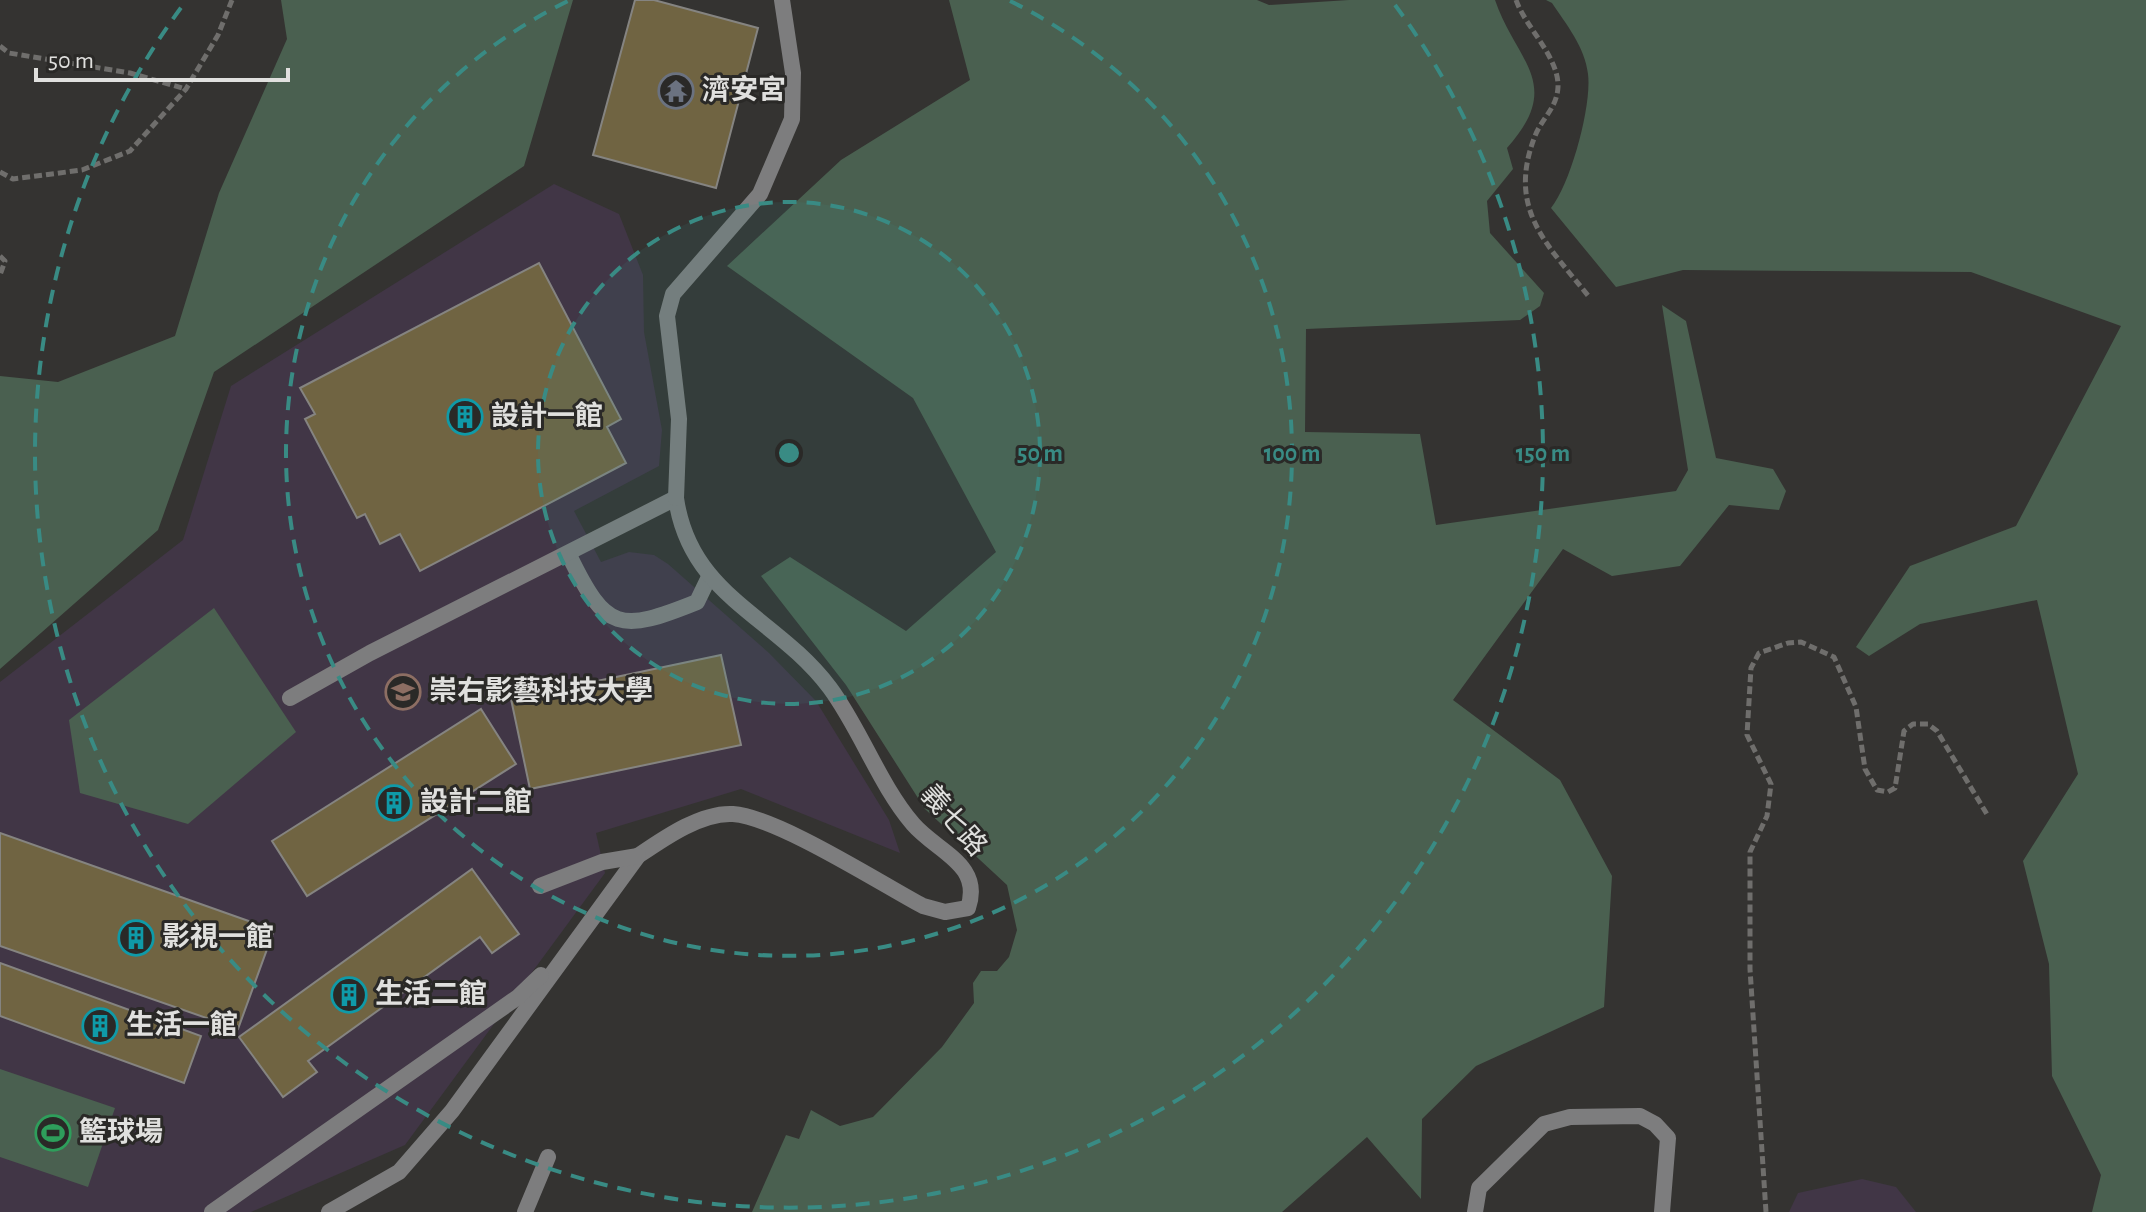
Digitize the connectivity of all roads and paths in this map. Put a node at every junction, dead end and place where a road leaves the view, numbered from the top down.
1 (232, 0) edge
2 (782, 0) edge
3 (1516, 0) edge
4 (0, 46) edge
5 (186, 89) junction
6 (0, 172) edge
7 (0, 256) edge
8 (0, 275) edge
9 (1590, 298) dead end
10 (676, 498) junction
11 (569, 555) junction
12 (709, 577) junction
13 (290, 698) dead end
14 (1988, 816) dead end
15 (638, 856) junction
16 (540, 886) dead end
17 (571, 946) junction
18 (548, 1157) dead end
19 (212, 1212) edge
20 (329, 1212) edge
21 (525, 1212) edge
22 (1475, 1212) edge
23 (1662, 1212) edge
24 (1766, 1212) edge

1 - 5 path
2 - 10 street, 義七路
3 - 9 path
4 - 5 path
5 - 6 path
7 - 8 path
10 - 11 street
10 - 12 street, 義七路
11 - 12 street
11 - 13 street
12 - 15 street, 義七路
14 - 24 path
15 - 16 street
15 - 17 street, 義七路
17 - 19 street
17 - 20 street, 義七路
18 - 21 street
22 - 23 street

